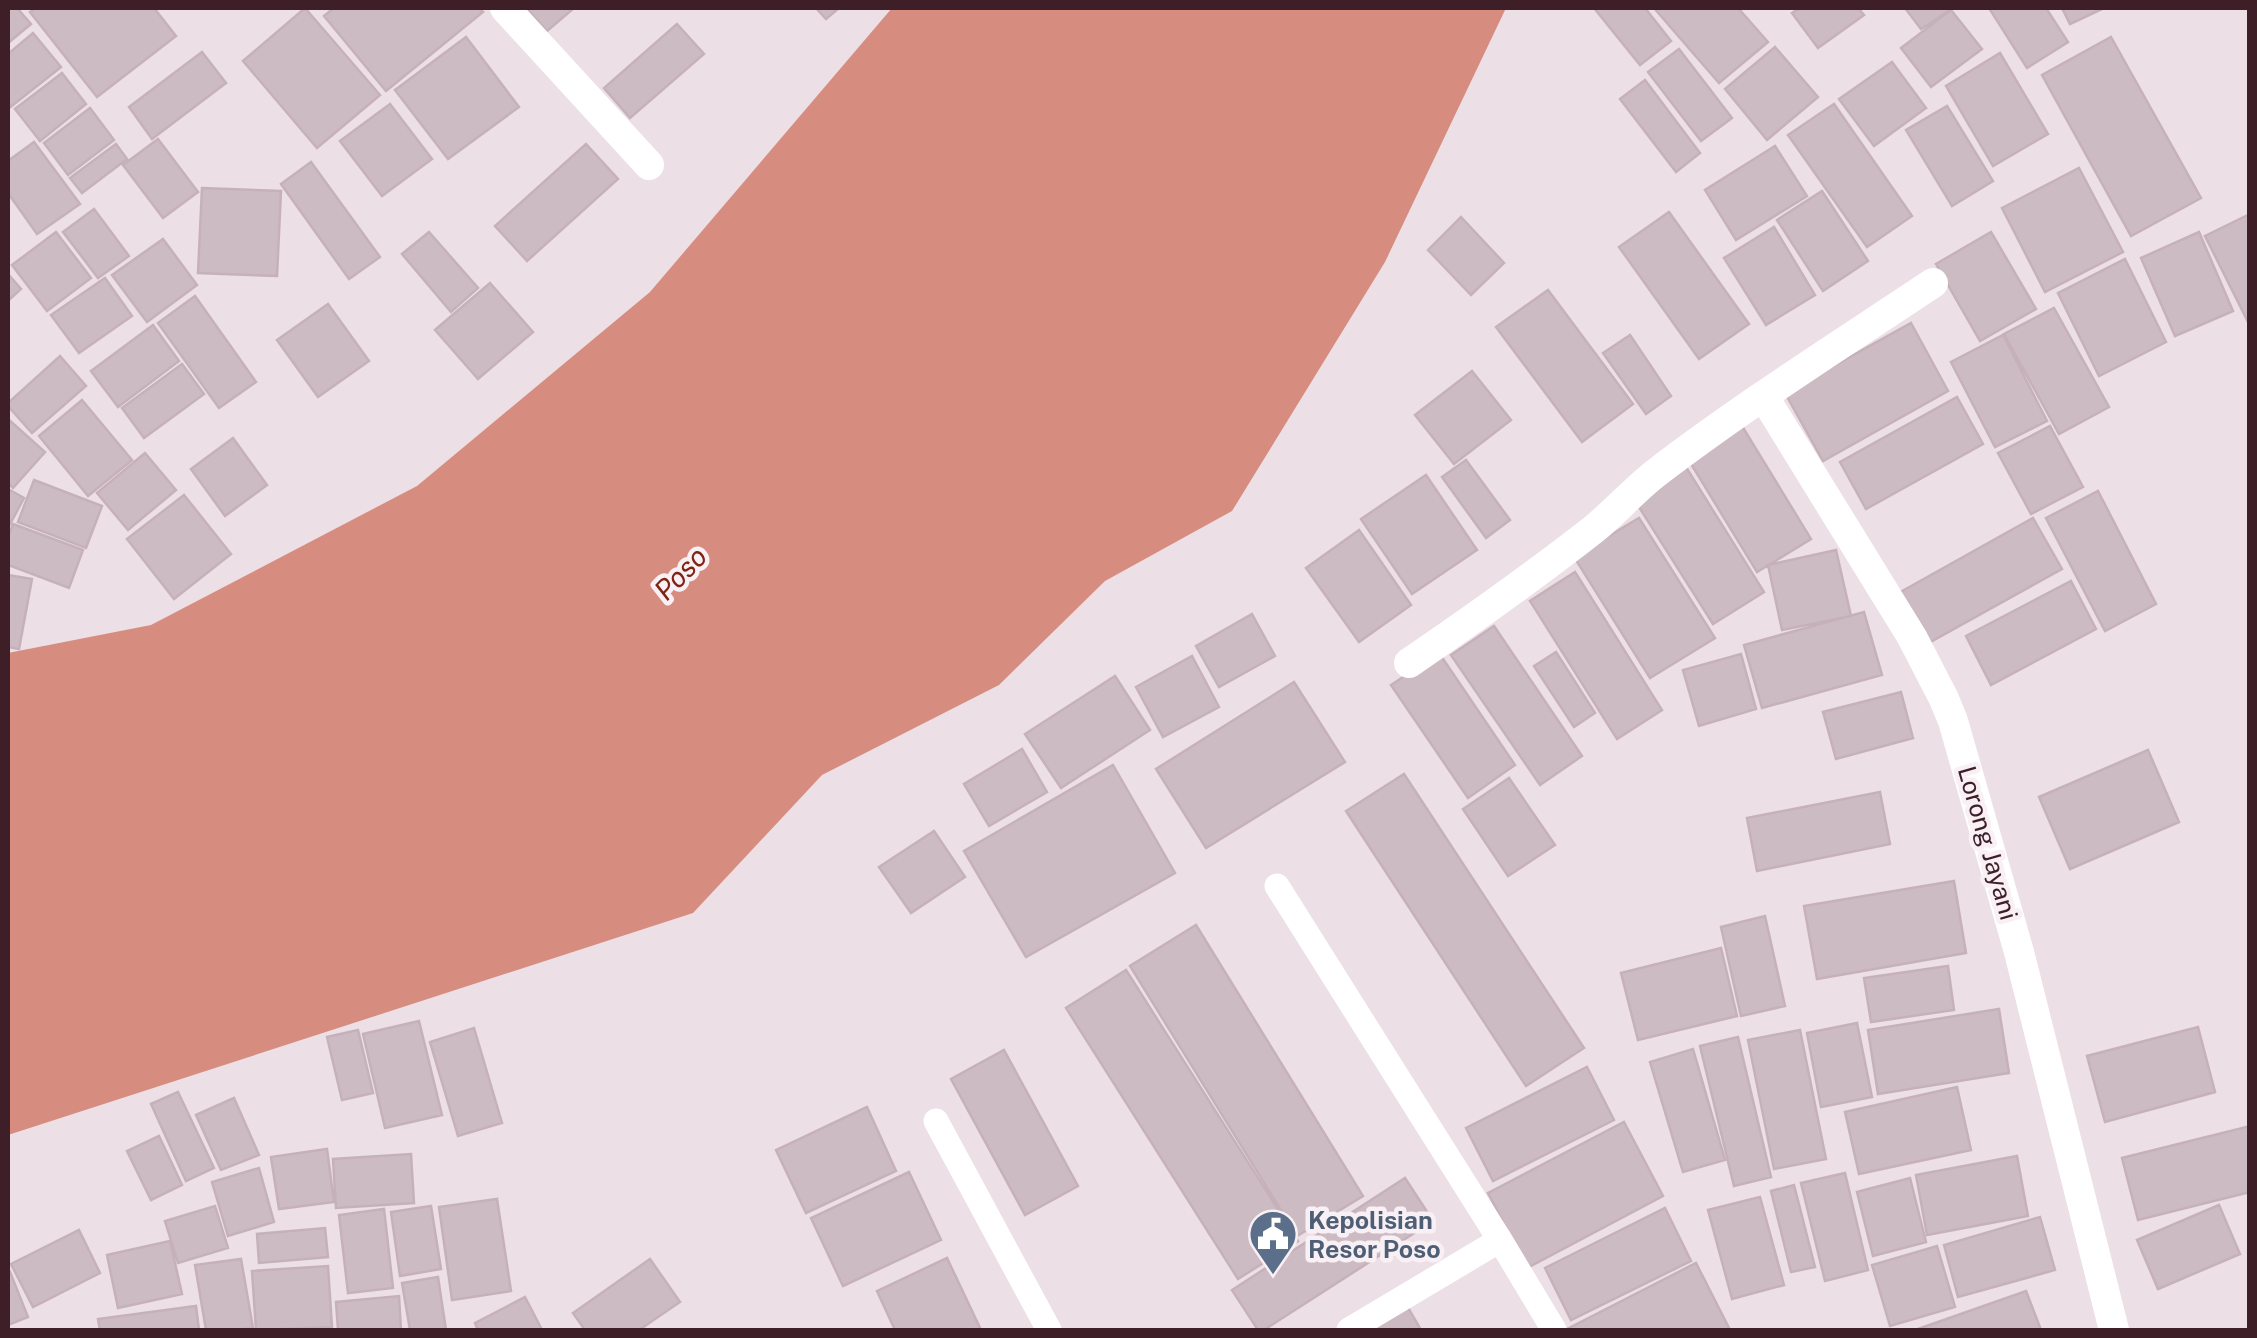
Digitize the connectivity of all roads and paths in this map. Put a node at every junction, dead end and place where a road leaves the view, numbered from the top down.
1 (505, 8) edge
2 (649, 165) dead end
3 (1933, 284) dead end
4 (1764, 397) junction
5 (1409, 663) dead end
6 (1277, 886) dead end
7 (936, 1122) dead end
8 (1500, 1240) junction
9 (1049, 1330) edge
10 (1348, 1330) edge
11 (1554, 1330) edge
12 (2114, 1330) edge

1 - 2 street
3 - 4 street
4 - 5 street
4 - 12 street, Lorong Jayani
6 - 8 lane
7 - 9 lane
8 - 10 lane
8 - 11 lane

